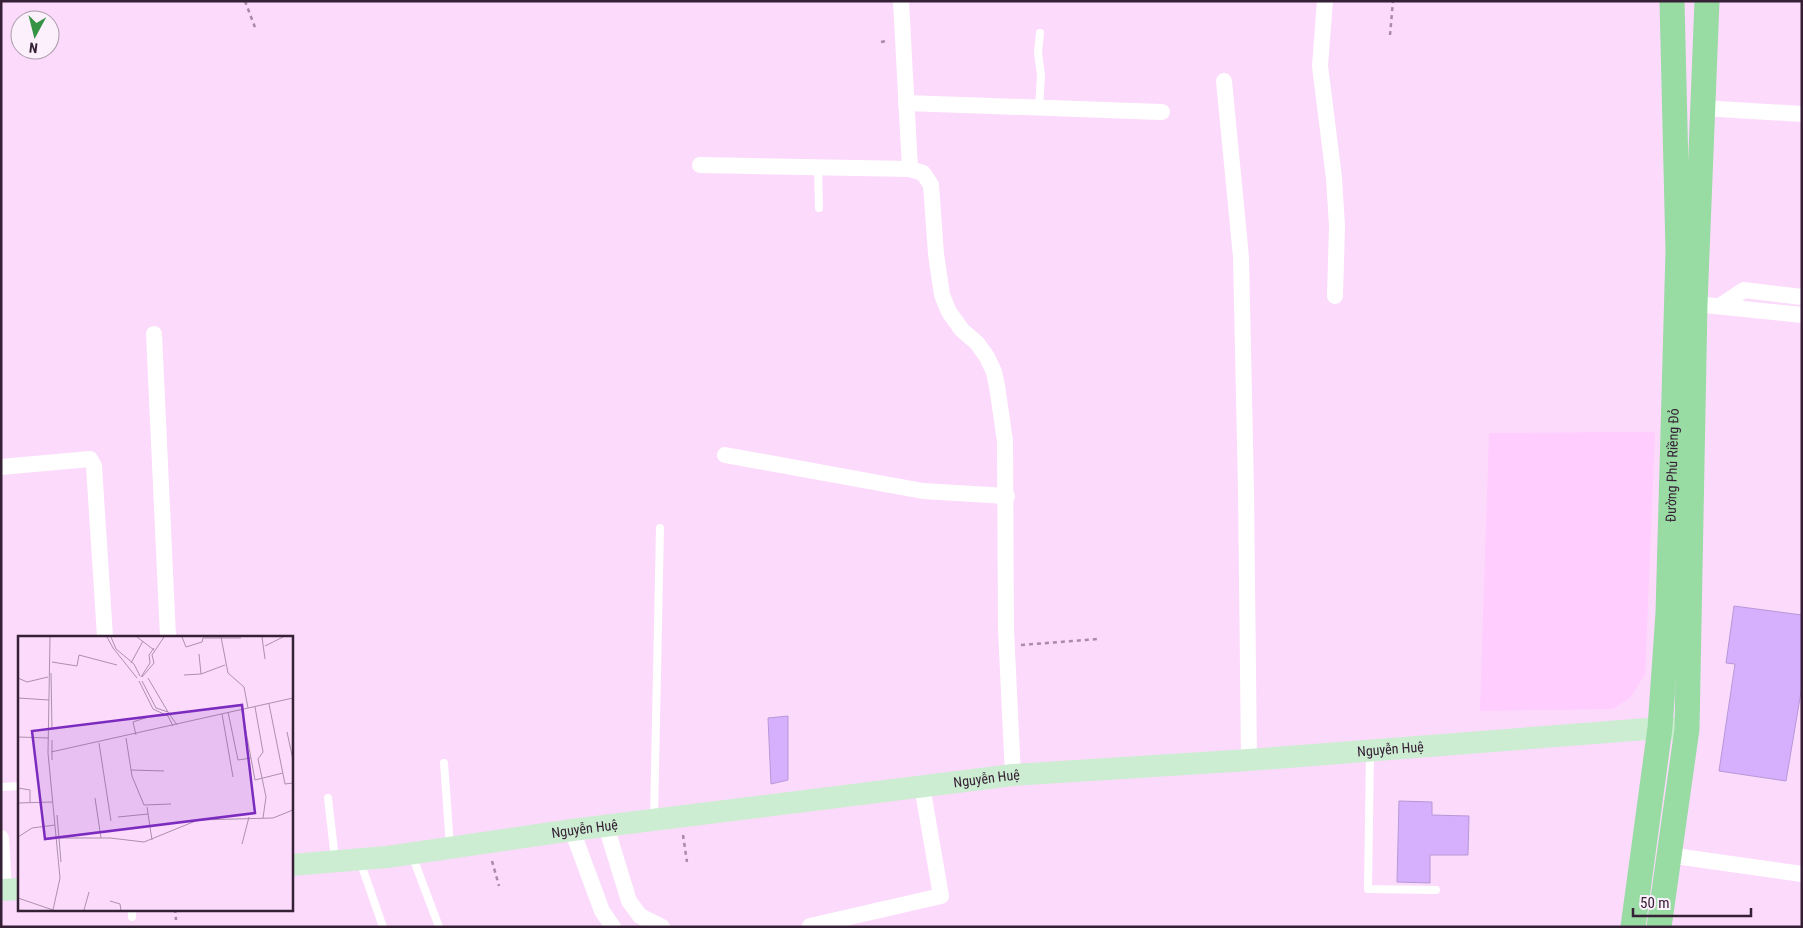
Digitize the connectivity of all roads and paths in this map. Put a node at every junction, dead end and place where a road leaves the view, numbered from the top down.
1 (245, 1) edge
2 (901, 1) edge
3 (1325, 1) edge
4 (1393, 1) edge
5 (1672, 1) edge
6 (1707, 1) edge
7 (256, 30) dead end
8 (1040, 33) dead end
9 (1390, 35) dead end
10 (1224, 81) dead end
11 (906, 103) junction
12 (1039, 108) junction
13 (1703, 108) junction
14 (1162, 112) dead end
15 (1802, 114) edge
16 (700, 165) dead end
17 (818, 167) junction
18 (910, 169) junction
19 (819, 208) dead end
20 (1335, 296) dead end
21 (1802, 296) edge
22 (1695, 304) junction
23 (1720, 306) junction
24 (1802, 315) edge
25 (154, 334) dead end
26 (725, 455) dead end
27 (1, 467) edge
28 (1007, 496) junction
29 (660, 528) dead end
30 (105, 636) edge
31 (168, 636) edge
32 (1098, 638) dead end
33 (1007, 647) junction
34 (1660, 728) junction
35 (1687, 729) junction
36 (1370, 750) junction
37 (1249, 760) junction
38 (444, 762) dead end
39 (1013, 775) junction
40 (18, 786) edge
41 (922, 786) junction
42 (1, 787) edge
43 (328, 798) dead end
44 (680, 816) junction
45 (654, 820) junction
46 (606, 826) junction
47 (572, 830) junction
48 (1, 838) edge
49 (487, 842) junction
50 (450, 848) junction
51 (411, 853) junction
52 (1668, 855) junction
53 (359, 859) junction
54 (335, 861) junction
55 (687, 862) dead end
56 (292, 865) edge
57 (1802, 874) edge
58 (499, 886) dead end
59 (8, 890) edge
60 (1436, 890) dead end
61 (175, 910) edge
62 (176, 920) dead end
63 (810, 926) edge
64 (383, 927) edge
65 (439, 927) edge
66 (612, 927) edge
67 (662, 927) edge
68 (1633, 927) edge
69 (1659, 927) edge

1 - 7 path
2 - 11 street
3 - 20 street
4 - 9 path
5 - 34 main road, Đường Phú Riềng Đỏ
6 - 13 main road, Đường Phú Riềng Đỏ
8 - 12 lane
10 - 37 street
11 - 12 street
11 - 18 street
12 - 14 street
13 - 15 street
13 - 22 main road, Đường Phú Riềng Đỏ
16 - 17 street
17 - 18 street
17 - 19 lane
18 - 28 street
21 - 23 street
22 - 23 street
22 - 35 main road, Đường Phú Riềng Đỏ
23 - 24 street
25 - 31 street
26 - 28 street
27 - 30 street
28 - 33 street
29 - 45 lane
32 - 33 path
33 - 39 street
34 - 35 street, Nguyễn Huệ
34 - 36 street, Nguyễn Huệ
34 - 68 main road, Đường Phú Riềng Đỏ
35 - 52 main road, Đường Phú Riềng Đỏ
36 - 37 street, Nguyễn Huệ
36 - 60 lane
37 - 39 street, Nguyễn Huệ
38 - 50 lane
39 - 41 street, Nguyễn Huệ
40 - 42 lane
41 - 44 street, Nguyễn Huệ
41 - 63 street
43 - 54 lane
44 - 45 street, Nguyễn Huệ
44 - 55 path
45 - 46 street, Nguyễn Huệ
46 - 47 street, Nguyễn Huệ
46 - 67 street
47 - 49 street, Nguyễn Huệ
47 - 66 street
48 - 59 street
49 - 50 street, Nguyễn Huệ
49 - 58 path
50 - 51 street, Nguyễn Huệ
51 - 53 street, Nguyễn Huệ
51 - 65 lane
52 - 57 street
52 - 69 main road, Đường Phú Riềng Đỏ
53 - 54 street, Nguyễn Huệ
53 - 64 lane
54 - 56 street, Nguyễn Huệ
61 - 62 path

